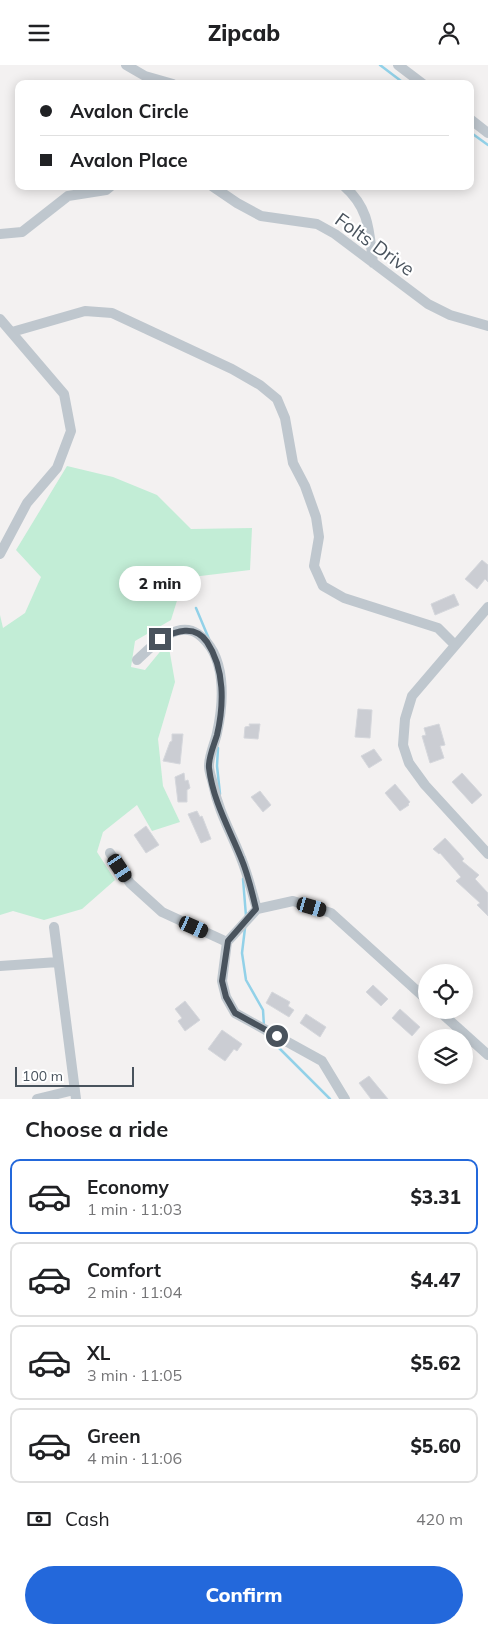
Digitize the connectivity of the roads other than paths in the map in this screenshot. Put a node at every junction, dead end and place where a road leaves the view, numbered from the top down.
1 (126, 65) edge
2 (398, 65) edge
3 (159, 80) edge
4 (418, 80) edge
5 (474, 122) edge
6 (488, 133) edge
7 (106, 190) edge
8 (218, 190) edge
9 (348, 190) edge
10 (0, 234) edge
11 (373, 263) junction
12 (0, 319) edge
13 (488, 326) edge
14 (12, 332) junction
15 (0, 554) edge
16 (488, 607) edge
17 (455, 645) junction
18 (137, 660) dead end
19 (110, 853) dead end
20 (488, 854) edge
21 (256, 909) junction
22 (54, 927) dead end
23 (228, 941) junction
24 (58, 962) junction
25 (0, 966) edge
26 (418, 992) edge
27 (448, 1019) edge
28 (488, 1055) edge
29 (75, 1094) edge
30 (37, 1099) edge
31 (345, 1099) edge

1 - 3 street
2 - 4 street
5 - 6 street
7 - 10 street
8 - 11 street, Folts Drive
9 - 11 street
11 - 13 street, Folts Drive
12 - 14 street
14 - 15 street
14 - 17 street
16 - 17 street
17 - 20 street
18 - 21 street
19 - 23 street
21 - 23 street
21 - 26 street
22 - 24 street
23 - 31 street
24 - 25 street
24 - 29 street
27 - 28 street
29 - 30 street

